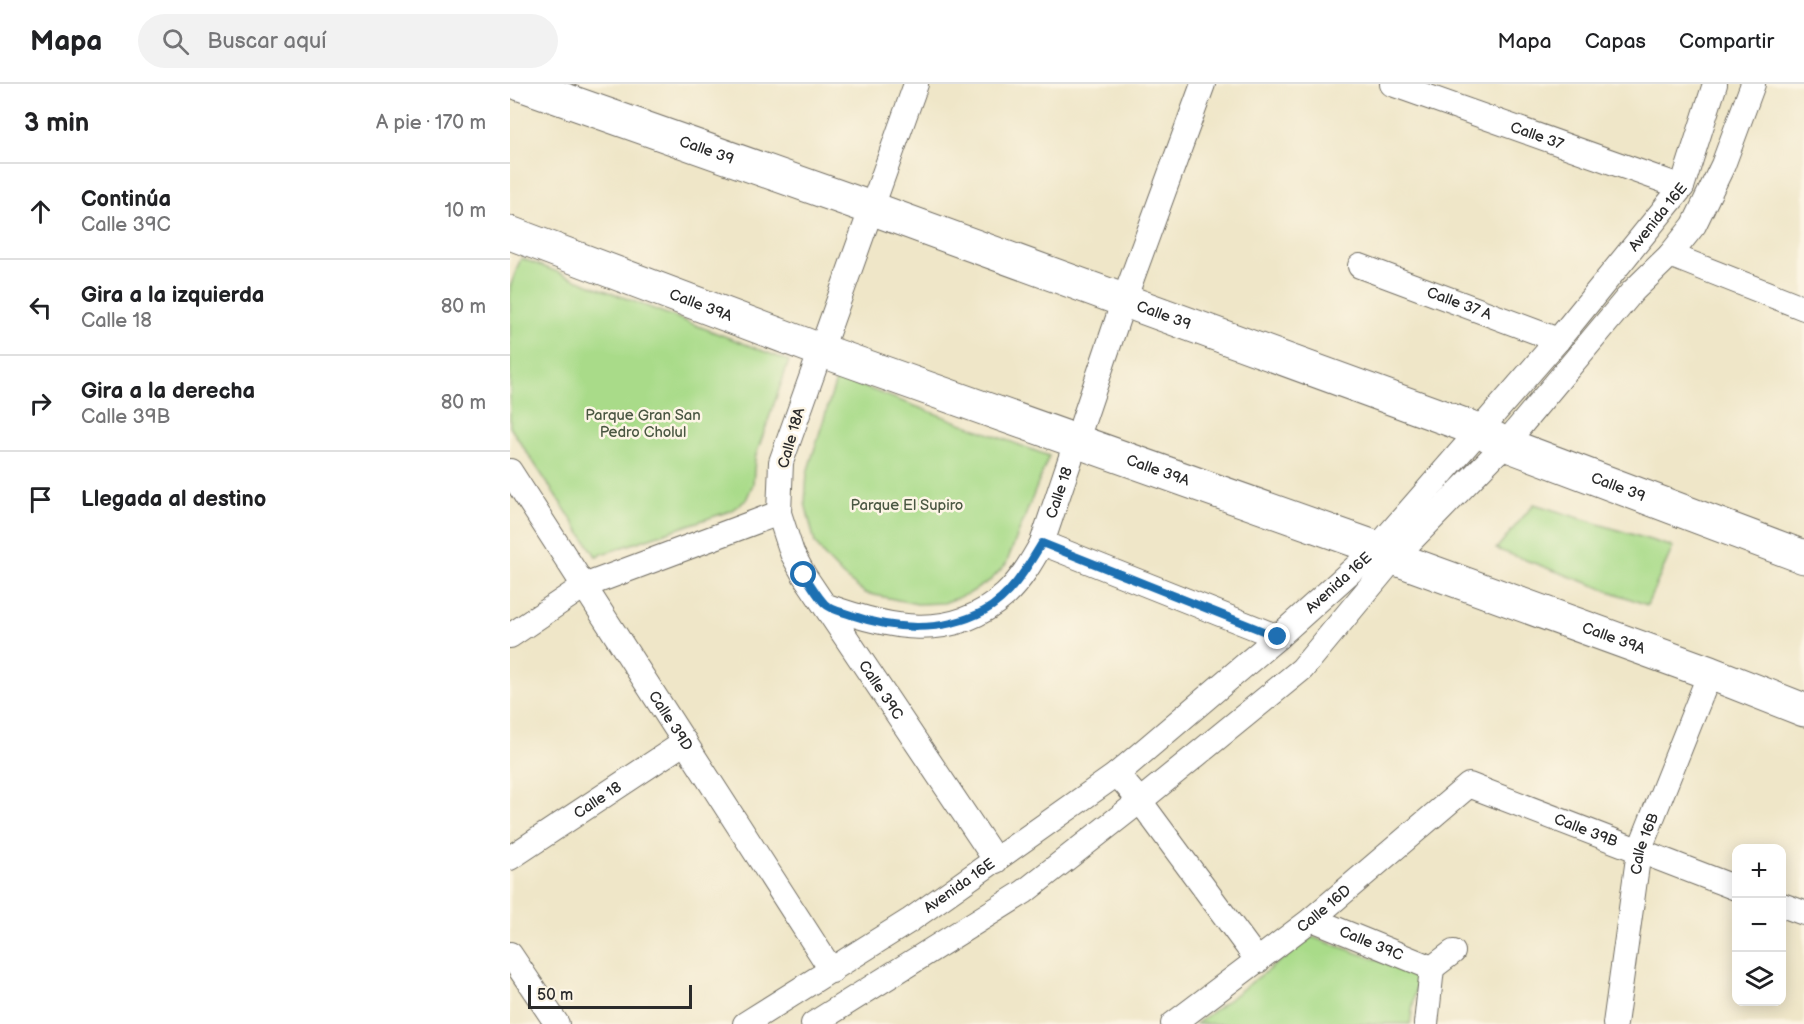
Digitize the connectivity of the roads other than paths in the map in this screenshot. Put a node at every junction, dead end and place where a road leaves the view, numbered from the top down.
1 (520, 84) edge
2 (916, 84) edge
3 (1203, 84) edge
4 (1392, 84) edge
5 (1715, 84) edge
6 (1753, 84) edge
7 (1682, 187) junction
8 (871, 208) junction
9 (510, 233) edge
10 (1670, 255) junction
11 (1360, 266) dead end
12 (1124, 300) junction
13 (1804, 308) edge
14 (1558, 340) junction
15 (820, 350) junction
16 (1493, 437) junction
17 (1078, 442) junction
18 (510, 471) edge
19 (780, 513) junction
20 (1042, 543) junction
21 (1385, 553) junction
22 (1804, 557) edge
23 (584, 586) junction
24 (827, 606) junction
25 (510, 636) edge
26 (1278, 637) junction
27 (1710, 673) junction
28 (1804, 710) edge
29 (685, 742) junction
30 (1117, 774) junction
31 (1469, 785) joint
32 (1140, 801) junction
33 (1639, 851) junction
34 (510, 858) edge
35 (996, 861) junction
36 (1732, 886) edge
37 (1786, 906) edge
38 (1804, 913) edge
39 (1312, 919) junction
40 (1453, 952) dead end
41 (510, 954) edge
42 (1258, 961) junction
43 (1432, 968) junction
44 (832, 971) junction
45 (556, 1024) edge
46 (745, 1024) edge
47 (813, 1024) edge
48 (1173, 1024) edge
49 (1426, 1024) edge
50 (1615, 1024) edge

1 - 8 main road, Calle 39
2 - 8 street, Calle 18A
3 - 12 street, Calle 18
4 - 7 street, Calle 37
5 - 7 street, Avenida 16E
6 - 10 street, Avenida 16E
7 - 14 street, Avenida 16E
8 - 12 main road, Calle 39
8 - 15 street, Calle 18A
9 - 15 main road, Calle 39A
10 - 13 street
10 - 16 street, Avenida 16E
11 - 14 street, Calle 37 A
12 - 16 main road, Calle 39
12 - 17 street, Calle 18
14 - 16 street, Avenida 16E
15 - 17 main road, Calle 39A
15 - 19 street, Calle 18A
16 - 21 street, Avenida 16E
16 - 22 main road, Calle 39
17 - 20 street, Calle 18
17 - 21 main road, Calle 39A
18 - 23 street, Calle 39D
19 - 23 street
19 - 24 street, Calle 39C
20 - 24 street, Calle 18
20 - 26 street
21 - 26 street, Avenida 16E
21 - 27 main road, Calle 39A
21 - 32 street, Avenida 16E
23 - 25 street
23 - 29 street, Calle 39D
24 - 35 street, Calle 39C
26 - 30 street, Avenida 16E
27 - 28 main road, Calle 39A
27 - 33 street, Calle 16B
29 - 34 street, Calle 18
29 - 44 street, Calle 39D
30 - 32 street
30 - 35 street, Avenida 16E
31 - 33 street, Calle 39B
31 - 39 street, Calle 16D
32 - 42 street
32 - 47 street, Avenida 16E
33 - 36 street, Calle 39B
33 - 50 street, Calle 16B
35 - 44 street, Avenida 16E
37 - 38 street
39 - 42 street, Calle 16D
39 - 43 street, Calle 39C
40 - 43 street
41 - 45 street
42 - 48 street, Calle 16D
43 - 49 street
44 - 46 street, Avenida 16E

